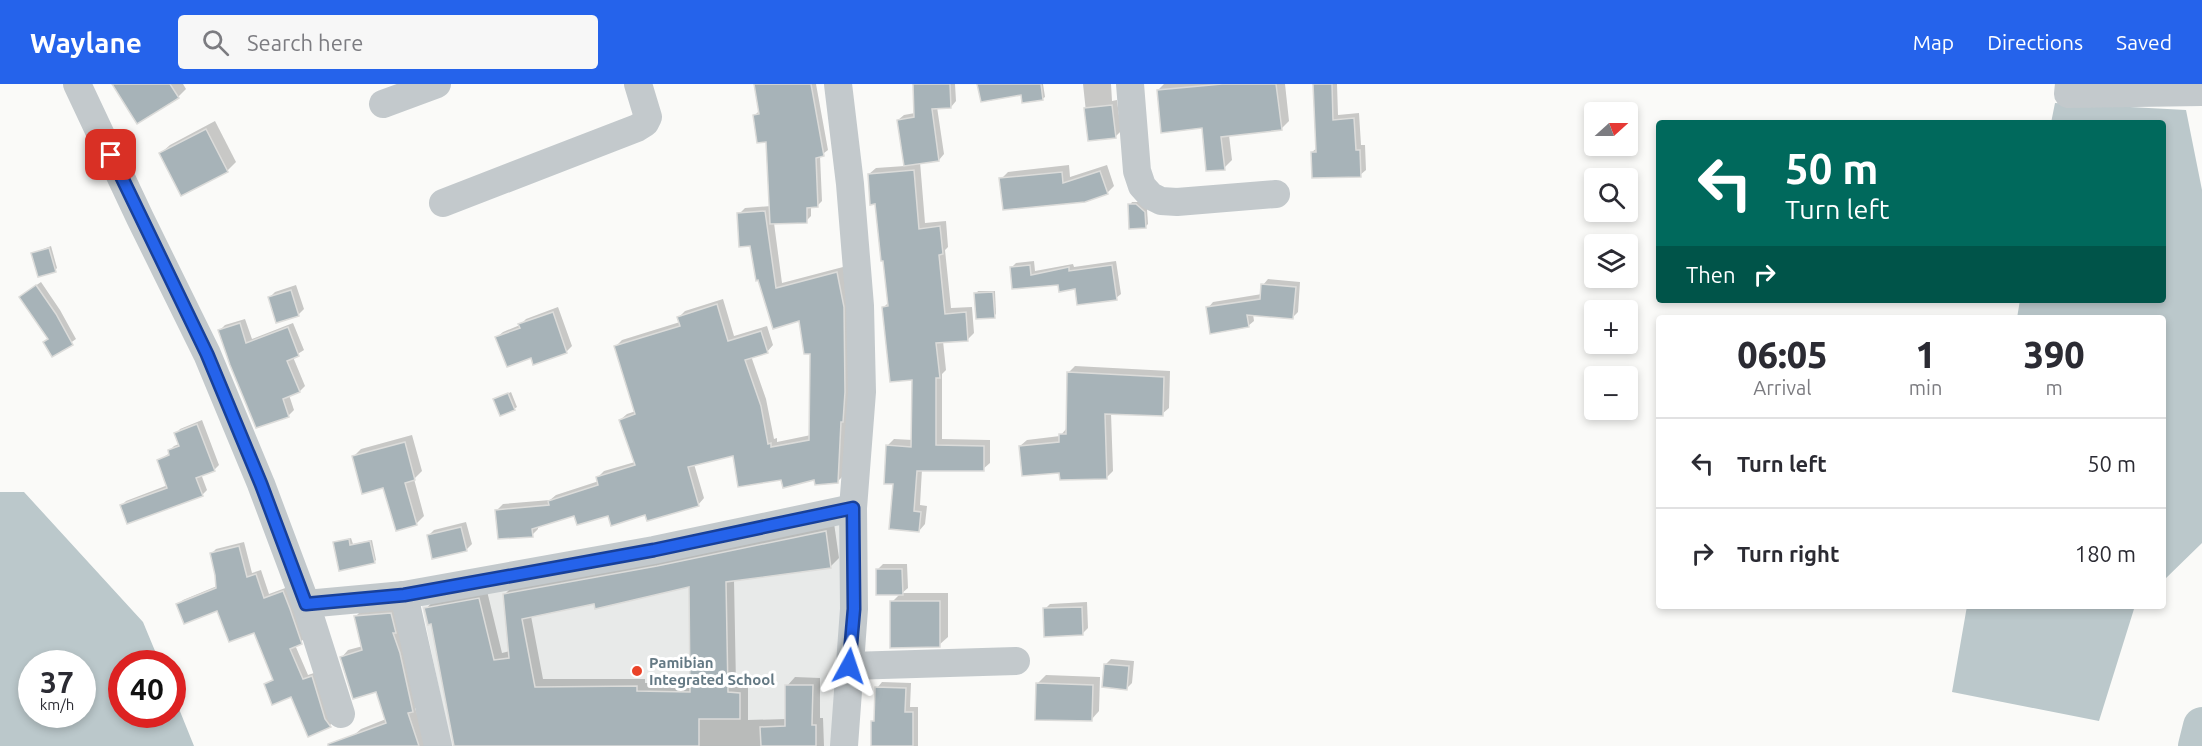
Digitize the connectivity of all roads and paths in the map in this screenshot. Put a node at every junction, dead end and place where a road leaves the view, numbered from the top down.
1 (77, 84) edge
2 (437, 84) edge
3 (638, 84) edge
4 (838, 84) edge
5 (1130, 84) edge
6 (2069, 84) edge
7 (2202, 92) edge
8 (383, 104) dead end
9 (1276, 194) dead end
10 (443, 203) dead end
11 (853, 508) junction
12 (404, 595) junction
13 (306, 604) junction
14 (1016, 661) dead end
15 (849, 666) junction
16 (341, 714) dead end
17 (438, 746) edge
18 (844, 746) edge

1 - 13 street
2 - 8 street
3 - 10 street
4 - 11 street
5 - 9 street
6 - 7 street
11 - 12 street
11 - 15 street
12 - 13 street
12 - 17 street
13 - 16 street
14 - 15 street
15 - 18 street

